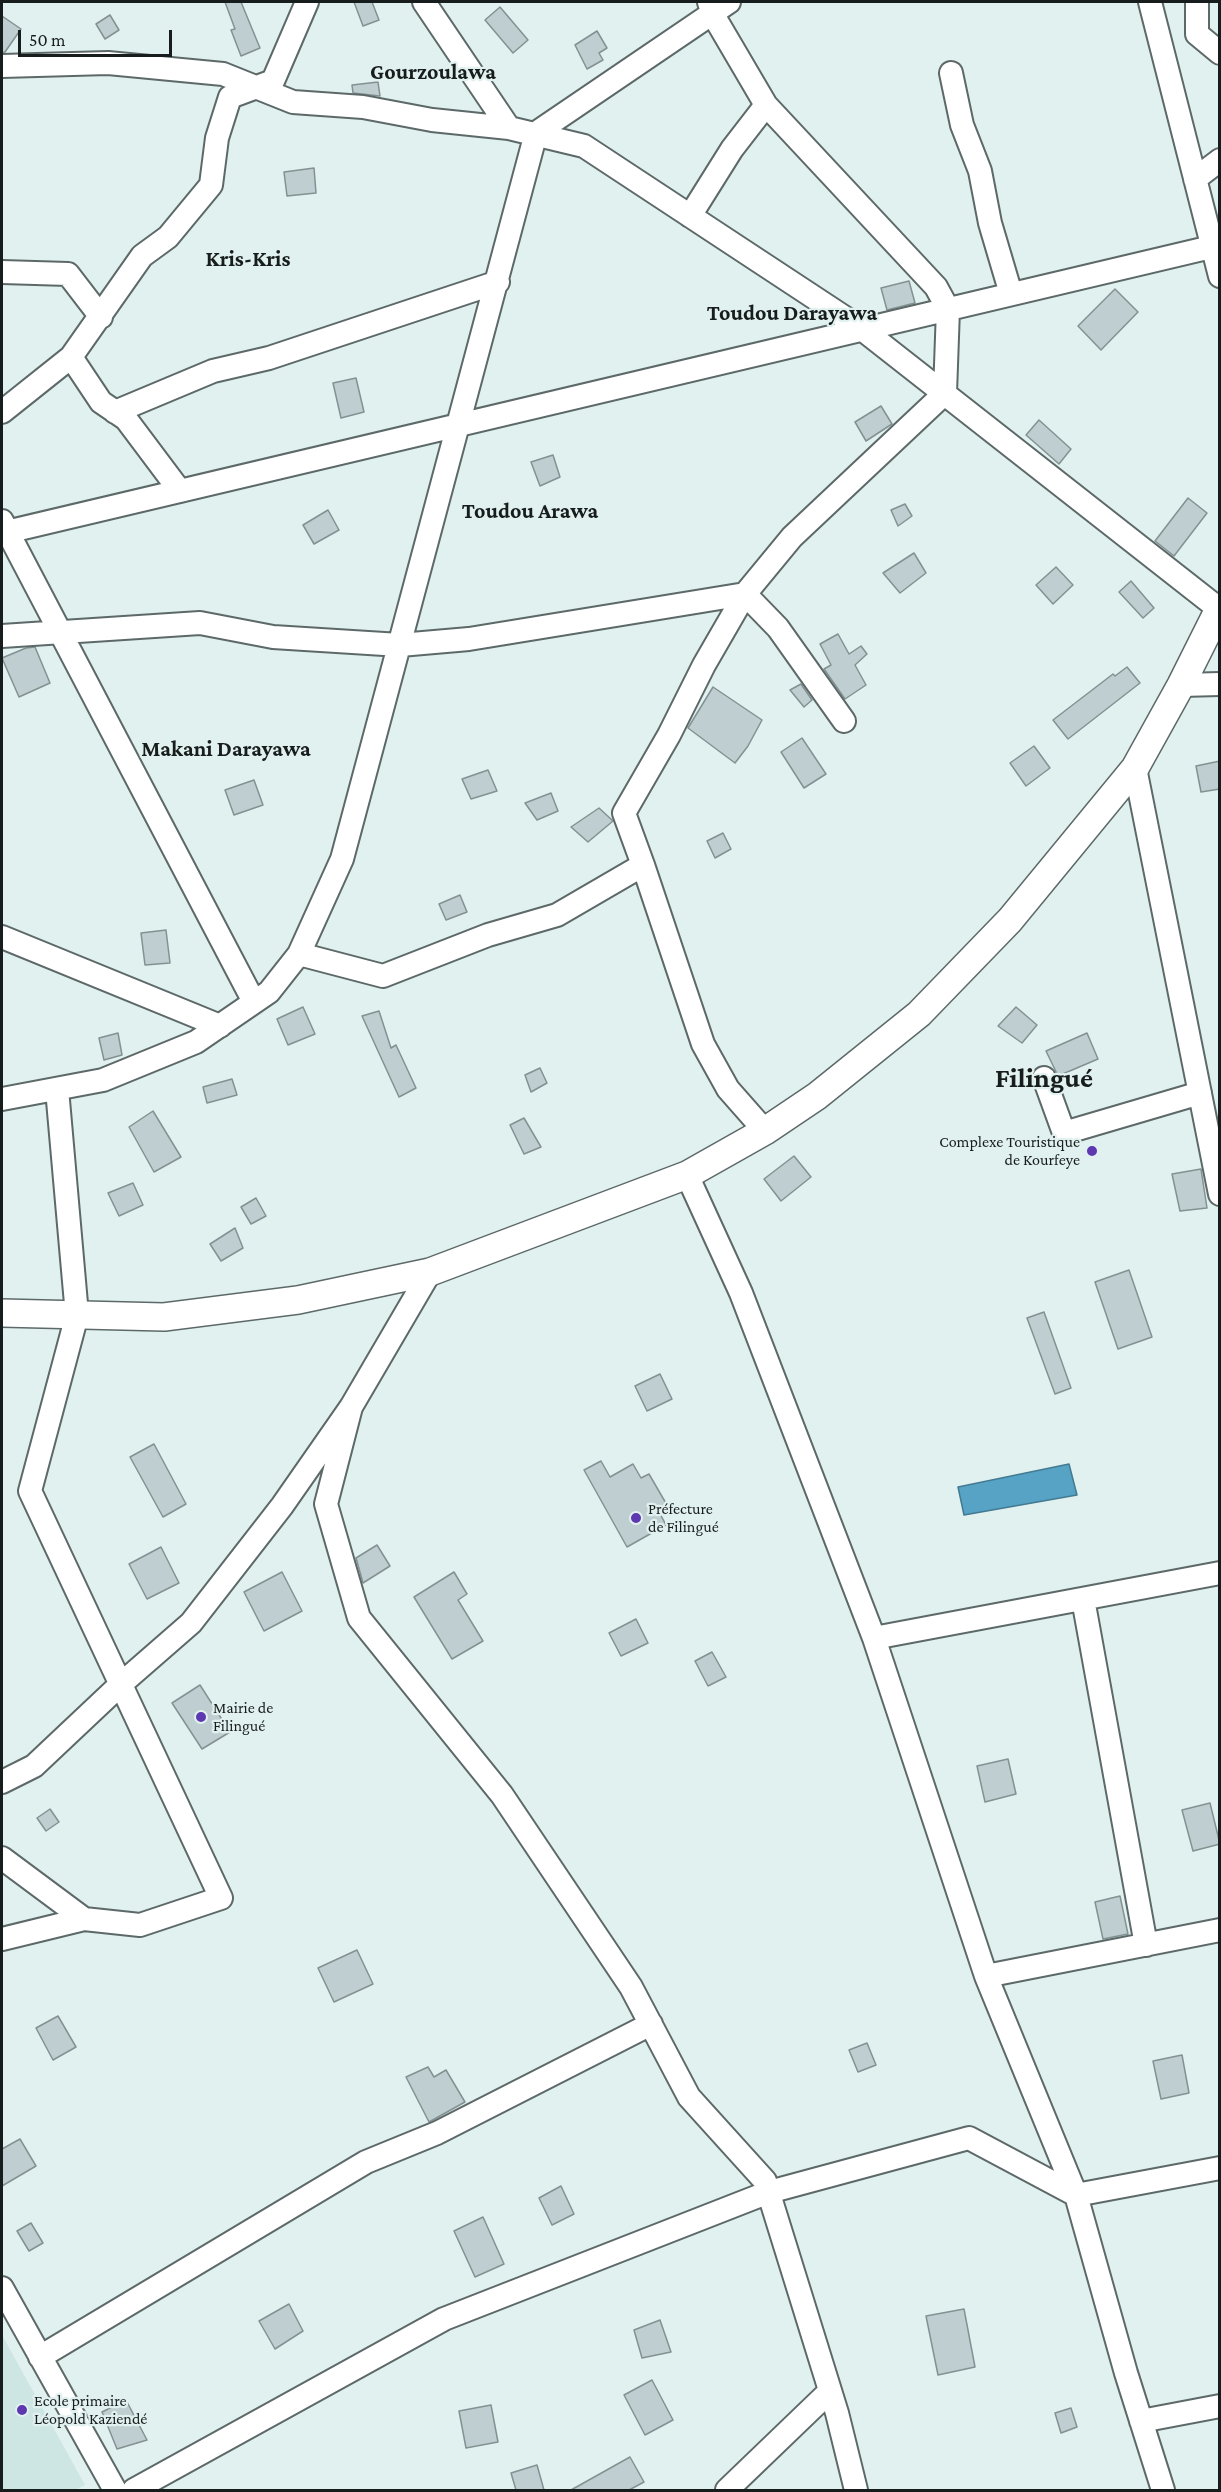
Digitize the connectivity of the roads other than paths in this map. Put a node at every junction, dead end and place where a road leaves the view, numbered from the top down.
1 (307, 2) edge
2 (424, 2) edge
3 (1150, 2) edge
4 (1197, 2) edge
5 (716, 5) edge
6 (1220, 53) edge
7 (2, 66) edge
8 (951, 73) dead end
9 (257, 87) junction
10 (766, 105) junction
11 (509, 128) junction
12 (537, 133) junction
13 (1220, 160) edge
14 (1195, 179) junction
15 (690, 216) junction
16 (1216, 246) edge
17 (2, 272) edge
18 (1220, 276) edge
19 (498, 282) junction
20 (1011, 294) junction
21 (948, 309) junction
22 (101, 316) junction
23 (862, 329) junction
24 (71, 357) junction
25 (945, 393) junction
26 (2, 412) edge
27 (115, 412) junction
28 (459, 425) junction
29 (180, 491) junction
30 (3, 529) edge
31 (745, 594) junction
32 (1219, 608) edge
33 (62, 632) junction
34 (2, 636) edge
35 (400, 645) junction
36 (1220, 684) edge
37 (1181, 685) junction
38 (844, 720) dead end
39 (1135, 768) junction
40 (644, 865) junction
41 (2, 937) edge
42 (299, 954) junction
43 (255, 1002) junction
44 (220, 1026) junction
45 (1044, 1078) dead end
46 (57, 1089) junction
47 (1200, 1093) junction
48 (2, 1099) edge
49 (765, 1131) junction
50 (687, 1175) junction
51 (1220, 1194) edge
52 (430, 1272) junction
53 (2, 1313) edge
54 (77, 1315) junction
55 (351, 1407) junction
56 (1220, 1573) edge
57 (1083, 1599) junction
58 (874, 1638) junction
59 (121, 1684) junction
60 (2, 1782) edge
61 (2, 1858) edge
62 (84, 1919) junction
63 (1220, 1930) edge
64 (2, 1939) edge
65 (1146, 1945) junction
66 (986, 1976) junction
67 (651, 2024) junction
68 (1220, 2168) edge
69 (769, 2192) junction
70 (1076, 2195) junction
71 (2, 2288) edge
72 (40, 2357) junction
73 (830, 2391) junction
74 (1220, 2406) edge
75 (1141, 2421) junction
76 (115, 2490) edge
77 (134, 2490) edge
78 (727, 2490) edge
79 (856, 2490) edge
80 (1163, 2490) edge

1 - 9 street
2 - 11 street
3 - 14 street
4 - 6 street
5 - 10 street
5 - 12 street
7 - 9 street
8 - 20 street
9 - 11 street
9 - 22 street
10 - 15 street
10 - 21 street
11 - 12 street
12 - 15 street
12 - 19 street
13 - 14 street
14 - 16 street
15 - 23 street
16 - 18 street
16 - 20 street
17 - 22 street
19 - 27 street
19 - 28 street
20 - 21 street
21 - 23 street
21 - 25 street
22 - 24 street
23 - 25 street
23 - 28 street
24 - 26 street
24 - 27 street
25 - 31 street
25 - 32 street
27 - 29 street
28 - 29 street
28 - 35 street
29 - 30 street
30 - 33 street
31 - 35 street
31 - 38 street
31 - 40 street
32 - 37 main road
33 - 34 street
33 - 35 street
33 - 43 street
35 - 42 street
36 - 37 street
37 - 39 main road
39 - 47 street
39 - 49 main road
40 - 42 street
40 - 49 street
41 - 44 street
42 - 43 street
43 - 44 street
44 - 46 street
45 - 47 street
46 - 48 street
46 - 54 street
47 - 51 street
49 - 50 main road
50 - 52 main road
50 - 58 street
52 - 54 main road
52 - 55 street
53 - 54 main road
54 - 59 street
55 - 59 street
55 - 67 street
56 - 57 street
57 - 58 street
57 - 65 street
58 - 66 street
59 - 60 street
59 - 62 street
61 - 62 street
62 - 64 street
63 - 65 street
65 - 66 street
66 - 70 street
67 - 69 street
67 - 72 street
68 - 70 street
69 - 70 street
69 - 73 street
69 - 77 street
70 - 75 street
71 - 72 street
72 - 76 street
73 - 78 street
73 - 79 street
74 - 75 street
75 - 80 street

